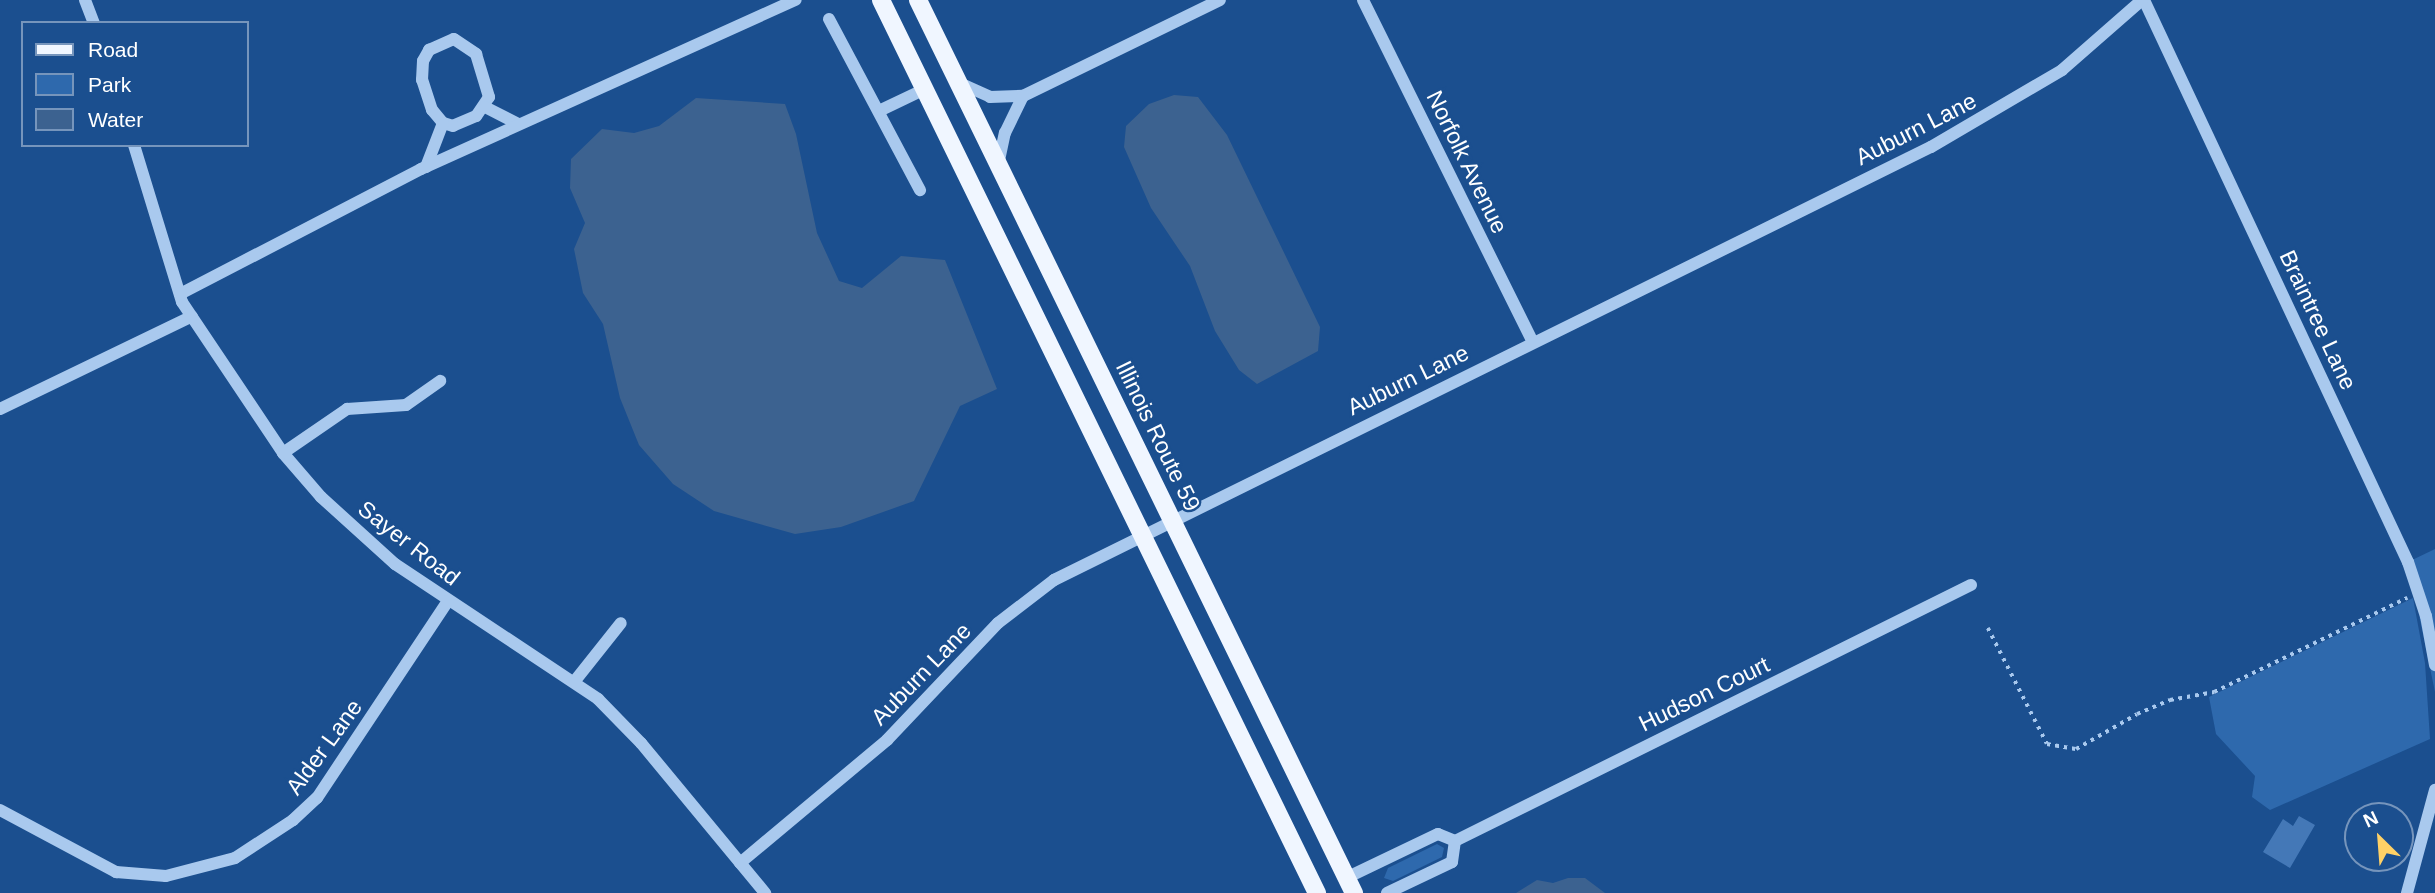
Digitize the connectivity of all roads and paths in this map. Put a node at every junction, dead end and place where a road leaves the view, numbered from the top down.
1 (85, 0) edge
2 (796, 0) edge
3 (881, 0) edge
4 (918, 0) edge
5 (1220, 0) edge
6 (1363, 0) edge
7 (2143, 0) edge
8 (829, 19) dead end
9 (92, 21) edge
10 (957, 82) junction
11 (925, 89) junction
12 (1023, 96) junction
13 (485, 107) junction
14 (881, 110) junction
15 (443, 123) junction
16 (518, 124) junction
17 (135, 147) edge
18 (998, 165) junction
19 (426, 167) junction
20 (920, 190) dead end
21 (180, 294) junction
22 (192, 316) junction
23 (1533, 342) junction
24 (440, 381) dead end
25 (0, 409) edge
26 (283, 453) junction
27 (1171, 520) junction
28 (1142, 534) junction
29 (1971, 585) dead end
30 (2418, 592) junction
31 (448, 601) junction
32 (621, 622) dead end
33 (1988, 628) dead end
34 (2435, 665) edge
35 (574, 682) junction
36 (2435, 790) edge
37 (0, 810) edge
38 (1455, 841) junction
39 (740, 863) junction
40 (1350, 885) edge
41 (765, 893) edge
42 (1317, 893) edge
43 (1387, 893) edge
44 (2407, 893) edge

1 - 9 street
2 - 16 street
3 - 11 main road
4 - 10 main road, Illinois Route 59
5 - 12 street
6 - 23 street, Norfolk Avenue
7 - 23 street, Auburn Lane
7 - 30 street, Braintree Lane
8 - 14 street
10 - 12 street
10 - 18 main road, Illinois Route 59
11 - 14 street
11 - 28 main road
12 - 18 street
13 - 15 street
13 - 15 street
13 - 16 street
14 - 20 street
15 - 19 street
16 - 19 street
17 - 21 street, Sayer Road
18 - 27 main road, Illinois Route 59
19 - 21 street
21 - 22 street, Sayer Road
22 - 25 street
22 - 26 street, Sayer Road
23 - 27 street, Auburn Lane
24 - 26 street
26 - 31 street, Sayer Road
27 - 28 street, Auburn Lane
27 - 40 main road, Illinois Route 59
28 - 39 street, Auburn Lane
28 - 42 main road
29 - 38 street, Hudson Court
30 - 33 path
30 - 34 street, Braintree Lane
31 - 35 street, Sayer Road
31 - 37 street, Alder Lane
32 - 35 street
35 - 39 street, Sayer Road
36 - 44 street
38 - 40 street, Hudson Court
38 - 43 street
39 - 41 street, Sayer Road

